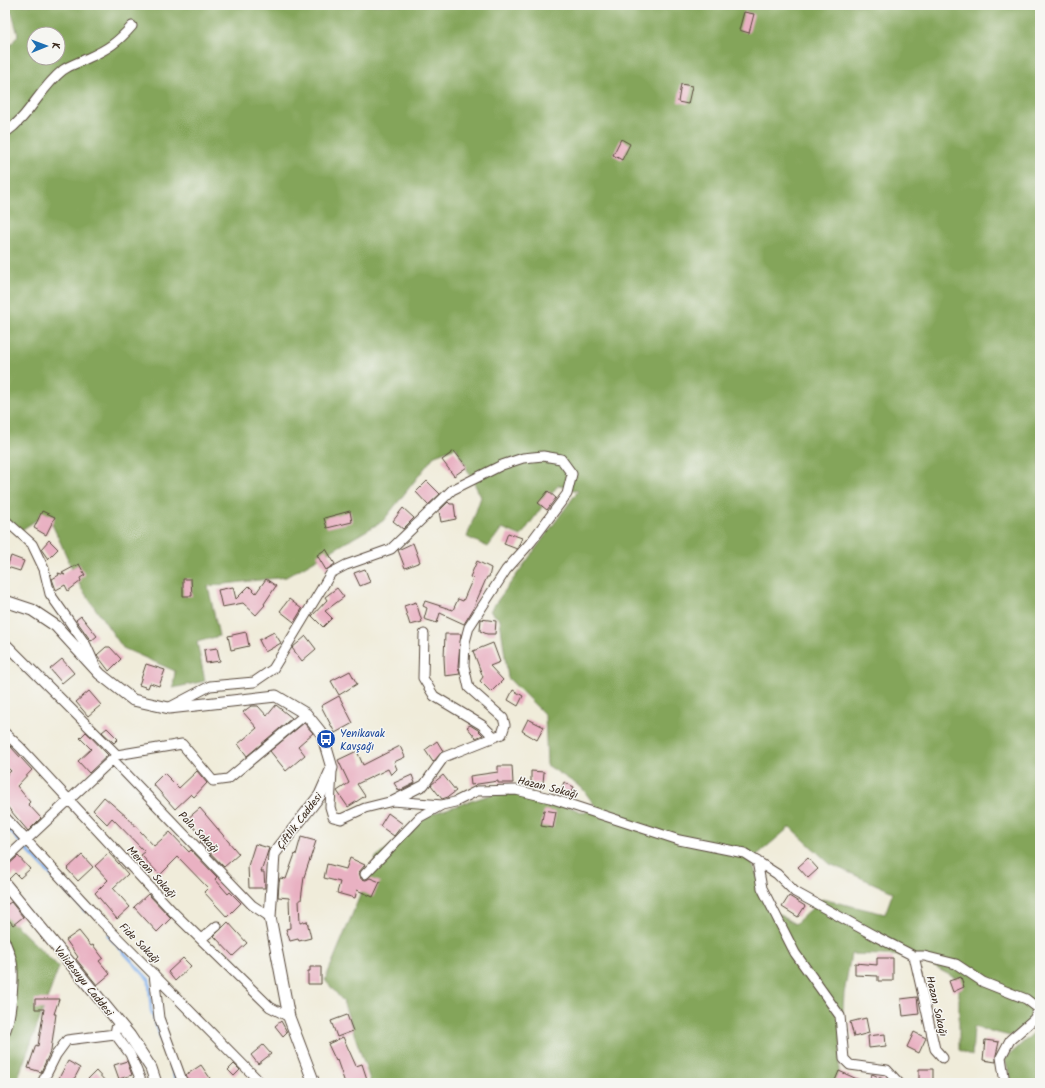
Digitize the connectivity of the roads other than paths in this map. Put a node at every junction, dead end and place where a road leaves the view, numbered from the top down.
1 (132, 26) dead end
2 (5, 133) edge
3 (5, 520) edge
4 (5, 601) edge
5 (424, 634) dead end
6 (5, 643) edge
7 (100, 674) junction
8 (169, 708) junction
9 (306, 714) junction
10 (5, 733) edge
11 (494, 737) junction
12 (115, 758) junction
13 (332, 768) junction
14 (68, 800) junction
15 (393, 801) junction
16 (442, 805) junction
17 (5, 817) edge
18 (23, 843) junction
19 (5, 860) edge
20 (756, 861) junction
21 (365, 874) dead end
22 (5, 884) edge
23 (270, 917) junction
24 (217, 926) dead end
25 (201, 939) junction
26 (5, 941) edge
27 (914, 956) junction
28 (154, 974) junction
29 (289, 1017) junction
30 (116, 1020) junction
31 (5, 1032) edge
32 (115, 1034) junction
33 (943, 1058) dead end
34 (42, 1083) edge
35 (142, 1083) edge
36 (156, 1083) edge
37 (183, 1083) edge
38 (261, 1083) edge
39 (314, 1083) edge
40 (899, 1083) edge
41 (1005, 1083) edge

1 - 2 street
3 - 7 street
4 - 7 street
5 - 11 street
6 - 12 street, Pala Sokağı
7 - 8 street
8 - 9 street
8 - 11 street
9 - 12 street
9 - 13 street
10 - 14 street, Mercan Sokağı
11 - 15 street
12 - 14 street
12 - 23 street, Pala Sokağı
13 - 15 street, Hazan Sokağı
13 - 23 street, Çiftlik Caddesi
14 - 18 street
14 - 25 street, Mercan Sokağı
15 - 16 street, Hazan Sokağı
16 - 20 street, Hazan Sokağı
16 - 21 street
17 - 18 street, Fide Sokağı
18 - 19 street
18 - 28 street, Fide Sokağı
20 - 27 street, Hazan Sokağı
20 - 40 street
22 - 30 street, Validesuyu Caddesi
23 - 29 street, Çiftlik Caddesi
24 - 25 street
25 - 29 street, Mercan Sokağı
26 - 31 street
27 - 33 street, Hazan Sokağı
27 - 41 street
28 - 37 street
28 - 38 street, Fide Sokağı
29 - 39 street, Çiftlik Caddesi
30 - 32 street
30 - 36 street, Validesuyu Caddesi
32 - 34 street
32 - 35 street

